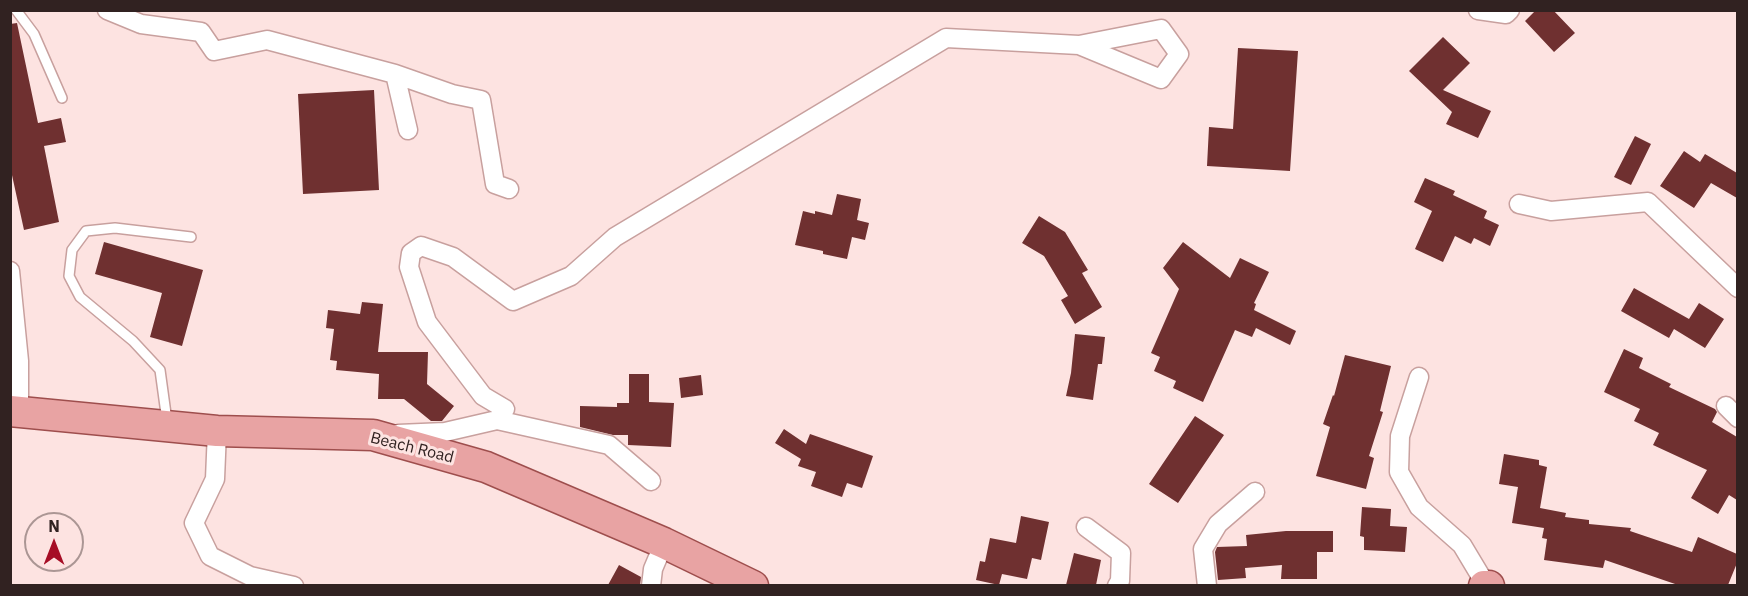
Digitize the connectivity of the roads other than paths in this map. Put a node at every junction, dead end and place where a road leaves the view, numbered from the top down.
1 (16, 10) edge
2 (107, 10) edge
3 (1478, 10) edge
4 (1510, 10) edge
5 (1079, 45) junction
6 (395, 74) junction
7 (62, 98) dead end
8 (408, 130) dead end
9 (509, 189) dead end
10 (1519, 204) dead end
11 (191, 237) dead end
12 (10, 271) edge
13 (1737, 288) edge
14 (1419, 377) dead end
15 (15, 411) edge
16 (497, 420) junction
17 (168, 427) junction
18 (217, 431) junction
19 (373, 435) junction
20 (651, 481) dead end
21 (1255, 492) dead end
22 (1086, 527) dead end
23 (654, 571) edge
24 (294, 585) edge
25 (753, 585) edge
26 (1117, 585) edge
27 (1206, 585) edge
28 (1486, 585) edge

1 - 7 lane
2 - 6 street
3 - 4 street
5 - 5 street
5 - 16 street
6 - 8 street
6 - 9 street
10 - 13 street
11 - 17 lane
12 - 15 street
14 - 28 street
15 - 17 main road, Beach Road
16 - 19 street
16 - 20 street
17 - 18 main road, Beach Road
18 - 19 main road, Beach Road
18 - 24 street
19 - 23 main road, Beach Road
21 - 27 street
22 - 26 street
23 - 25 main road, Beach Road

